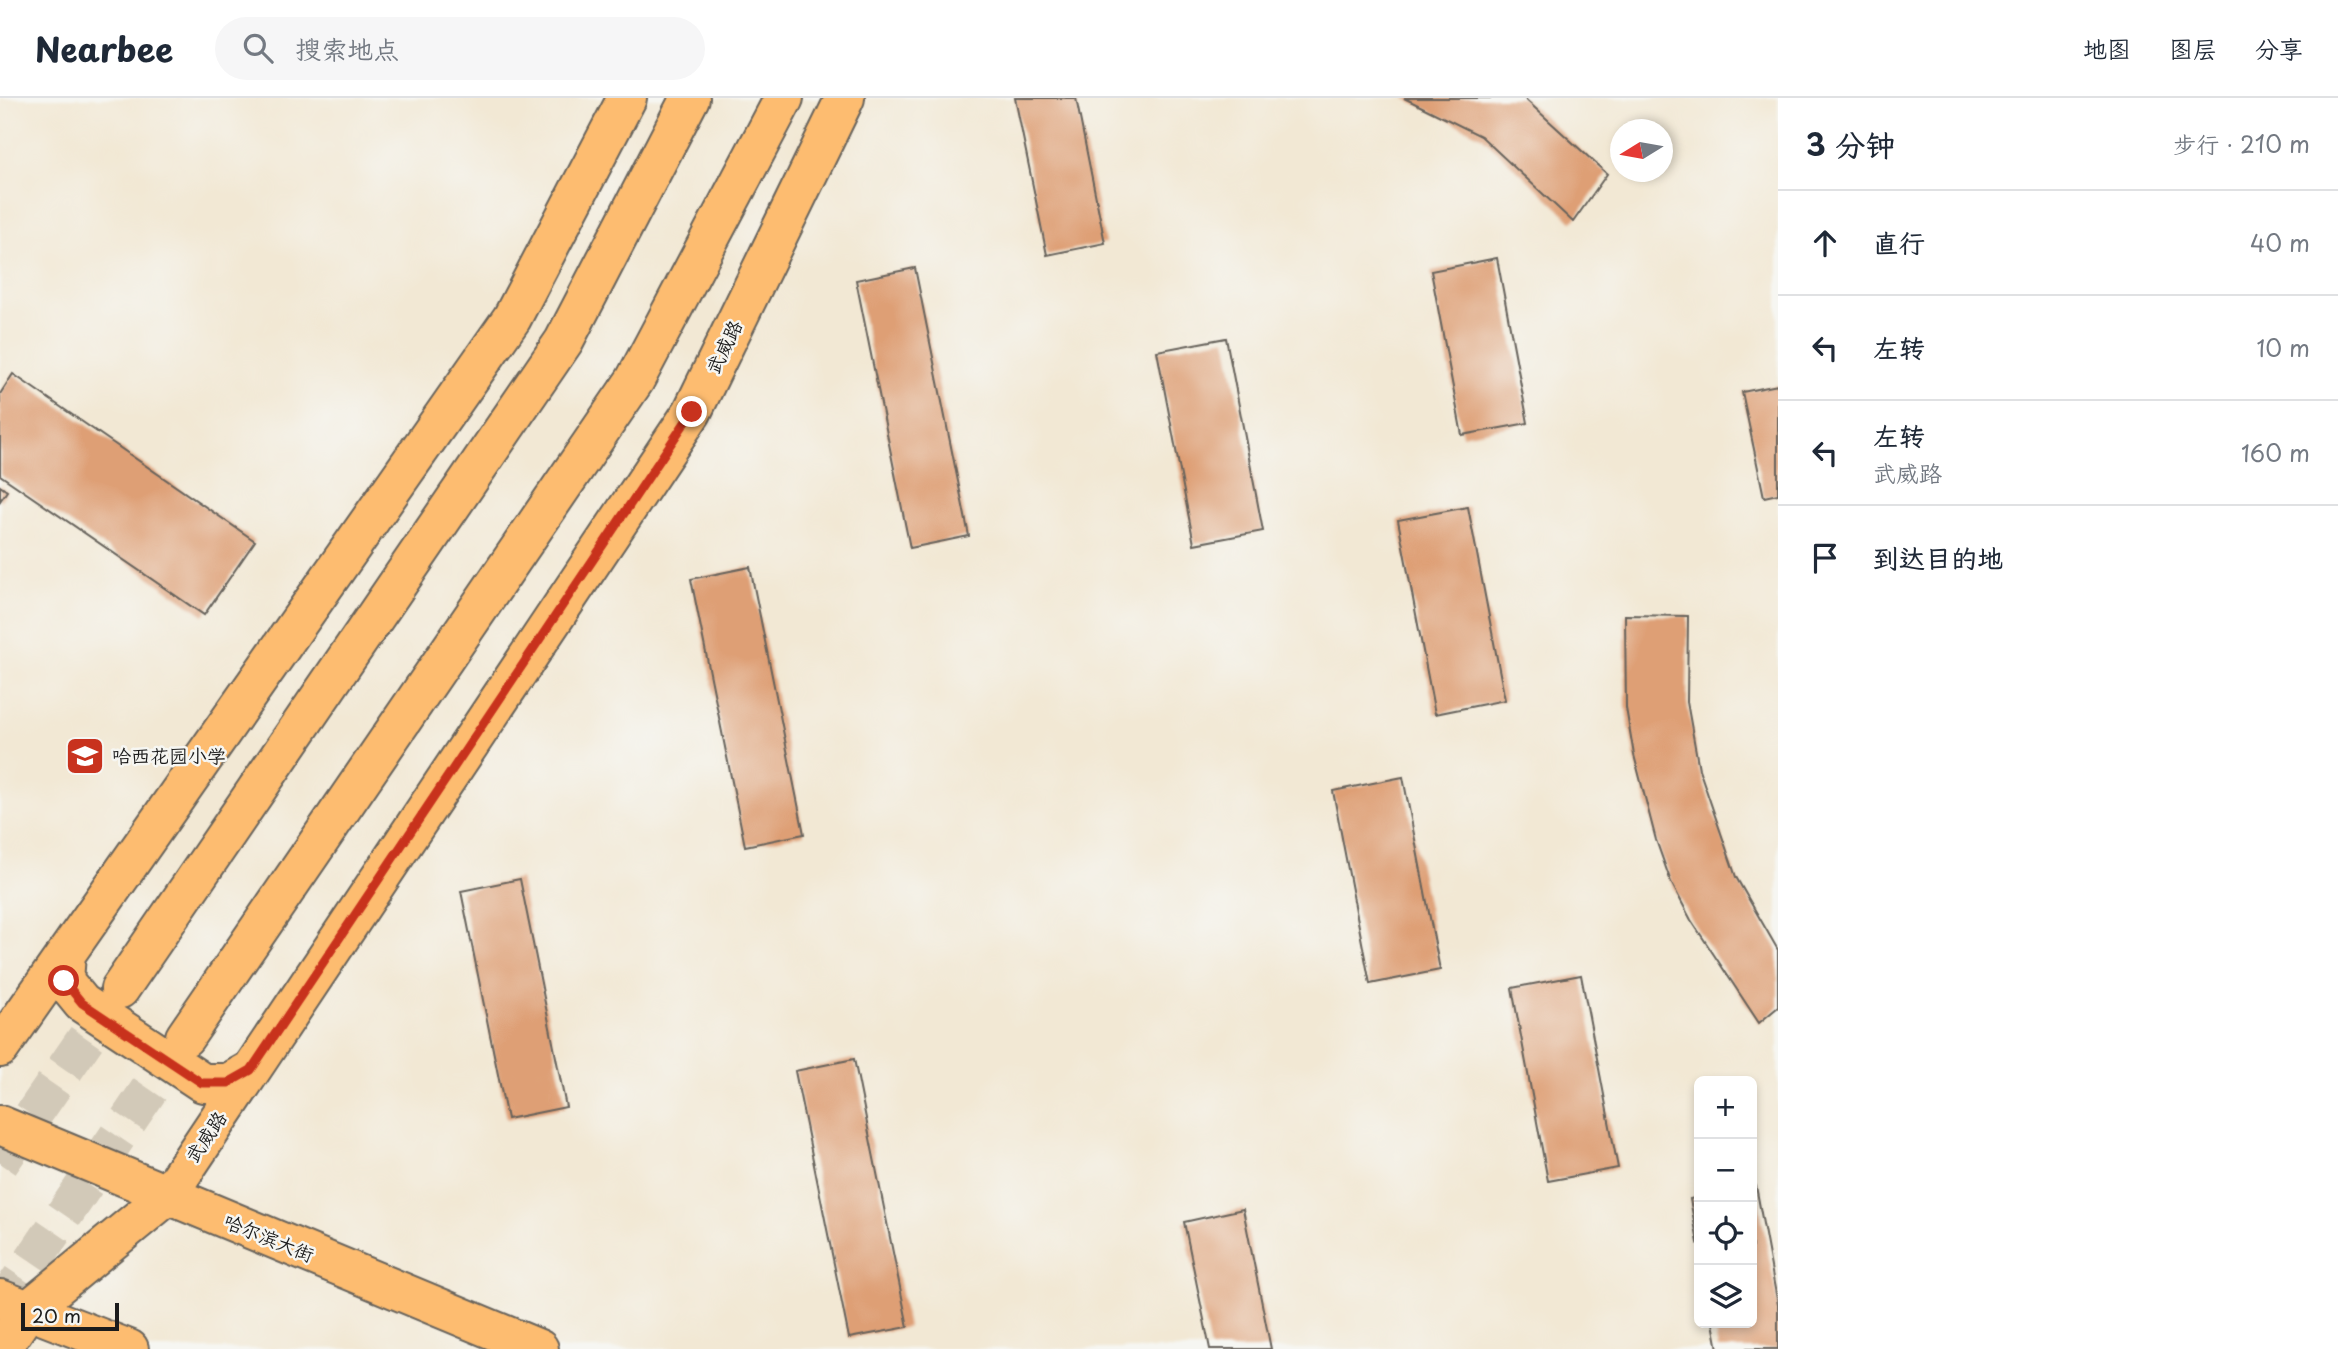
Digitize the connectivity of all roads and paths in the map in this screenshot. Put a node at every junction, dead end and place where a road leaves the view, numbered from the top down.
1 (627, 98) edge
2 (690, 98) edge
3 (784, 98) edge
4 (845, 98) edge
5 (66, 954) junction
6 (120, 989) tunnel mouth
7 (185, 1037) tunnel mouth
8 (0, 1048) edge
9 (251, 1070) junction
10 (0, 1125) edge
11 (167, 1196) junction
12 (14, 1305) edge
13 (1, 1349) edge
14 (128, 1349) edge
15 (539, 1349) edge

1 - 5 main road
2 - 6 main road
3 - 7 main road
4 - 9 main road, 武威路
5 - 8 main road
5 - 9 main road
9 - 11 main road, 武威路
10 - 11 main road, 哈尔滨大街
11 - 12 main road, 武威路
11 - 15 main road, 哈尔滨大街
12 - 13 main road, 武威路
12 - 14 main road

